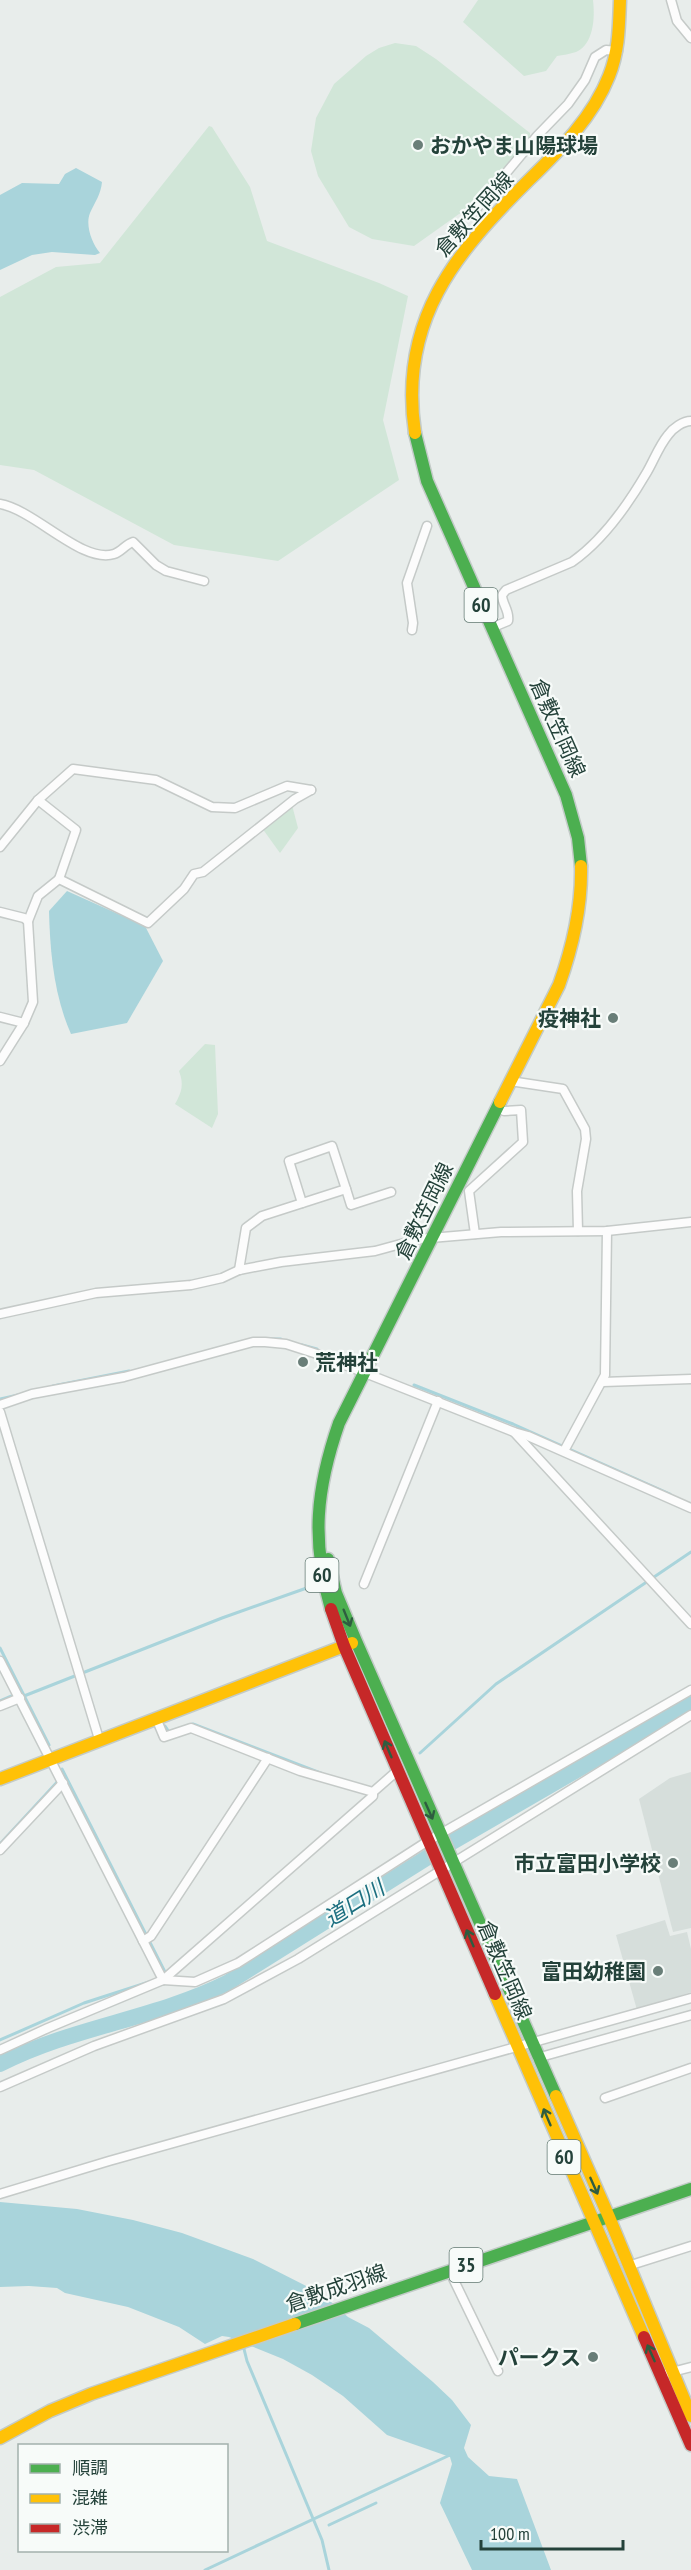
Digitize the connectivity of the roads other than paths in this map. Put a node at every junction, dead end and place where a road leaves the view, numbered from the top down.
1 (620, 0) edge
2 (670, 0) edge
3 (691, 38) edge
4 (618, 51) junction
5 (471, 215) dead end
6 (691, 421) edge
7 (0, 504) edge
8 (427, 526) dead end
9 (204, 581) dead end
10 (491, 628) junction
11 (412, 630) dead end
12 (38, 800) junction
13 (0, 847) edge
14 (59, 879) junction
15 (0, 912) edge
16 (28, 921) junction
17 (0, 1017) edge
18 (24, 1023) junction
19 (0, 1061) edge
20 (510, 1081) junction
21 (504, 1111) dead end
22 (346, 1189) junction
23 (391, 1192) dead end
24 (302, 1203) junction
25 (691, 1222) edge
26 (578, 1231) junction
27 (607, 1231) junction
28 (475, 1234) junction
29 (432, 1238) junction
30 (239, 1270) junction
31 (0, 1314) edge
32 (366, 1372) junction
33 (691, 1379) edge
34 (603, 1382) junction
35 (438, 1401) junction
36 (0, 1405) edge
37 (0, 1412) edge
38 (514, 1432) junction
39 (566, 1448) junction
40 (691, 1508) edge
41 (364, 1584) dead end
42 (691, 1624) edge
43 (350, 1644) junction
44 (0, 1660) edge
45 (691, 1690) edge
46 (20, 1698) junction
47 (0, 1706) edge
48 (691, 1715) edge
49 (156, 1718) junction
50 (99, 1739) junction
51 (51, 1759) junction
52 (270, 1759) junction
53 (397, 1771) junction
54 (0, 1779) edge
55 (62, 1780) junction
56 (376, 1790) junction
57 (440, 1835) junction
58 (428, 1841) junction
59 (0, 1850) edge
60 (446, 1866) junction
61 (146, 1939) junction
62 (162, 1978) junction
63 (691, 1998) edge
64 (691, 2015) edge
65 (531, 2043) junction
66 (518, 2048) junction
67 (0, 2050) edge
68 (537, 2058) junction
69 (691, 2068) edge
70 (0, 2086) edge
71 (605, 2098) dead end
72 (691, 2189) edge
73 (0, 2194) edge
74 (609, 2217) junction
75 (592, 2223) junction
76 (691, 2246) edge
77 (628, 2266) junction
78 (449, 2270) junction
79 (691, 2367) edge
80 (498, 2371) dead end
81 (666, 2373) junction
82 (691, 2416) edge
83 (0, 2438) edge
84 (691, 2445) edge

1 - 4 main road, 倉敷笠岡線 / 60
2 - 3 street
4 - 5 street
4 - 10 main road, 倉敷笠岡線 / 60
6 - 10 street
7 - 9 street
8 - 11 street
10 - 20 main road, 倉敷笠岡線 / 60
12 - 13 street
12 - 14 street
12 - 14 street
14 - 16 street
15 - 16 street
16 - 18 street
17 - 18 street
18 - 19 street
20 - 26 street
20 - 29 main road, 倉敷笠岡線 / 60
21 - 28 street
22 - 23 street
22 - 24 street
22 - 24 street
24 - 30 street
25 - 27 street
26 - 27 street
26 - 28 street
27 - 34 street
28 - 29 street
29 - 30 street
29 - 32 main road, 倉敷笠岡線 / 60
30 - 31 street
32 - 35 street
32 - 36 street
32 - 43 main road, 倉敷笠岡線 / 60
33 - 34 street
34 - 39 street
35 - 38 street
35 - 41 street
37 - 50 street
38 - 39 street
38 - 42 street
39 - 40 street
43 - 49 main road
53 -> 43 main road, 倉敷笠岡線 / 60
43 -> 57 main road, 倉敷笠岡線 / 60
44 - 46 street
45 - 57 street
46 - 47 street
46 - 51 street
48 - 60 street
49 - 50 main road
49 - 52 street
50 - 51 main road
51 - 54 main road
51 - 55 street
52 - 56 street
52 - 61 street
53 - 56 street
53 - 58 main road, 倉敷笠岡線 / 60
55 - 59 street
55 - 61 street
56 - 62 street
57 - 58 street
57 - 60 main road, 倉敷笠岡線 / 60
58 - 60 main road, 倉敷笠岡線 / 60
58 - 62 street
60 - 65 main road, 倉敷笠岡線 / 60
66 -> 60 main road, 倉敷笠岡線 / 60
60 - 70 street
61 - 62 street
62 - 67 street
63 - 65 street
64 - 68 street
65 - 66 street
65 - 68 main road, 倉敷笠岡線 / 60
66 - 73 street
75 -> 66 main road, 倉敷笠岡線 / 60
68 -> 74 main road, 倉敷笠岡線 / 60
69 - 71 street
72 - 74 main road, 倉敷成羽線 / 35
74 - 75 main road, 倉敷成羽線 / 35
74 - 77 main road, 倉敷笠岡線 / 60
75 - 78 main road, 倉敷成羽線 / 35
81 -> 75 main road, 倉敷笠岡線 / 60
76 - 77 street
77 - 81 main road, 倉敷笠岡線 / 60
78 - 80 street
78 - 83 main road, 倉敷成羽線 / 35
79 - 81 street
81 - 82 main road, 倉敷笠岡線 / 60
81 - 84 main road, 倉敷笠岡線 / 60

